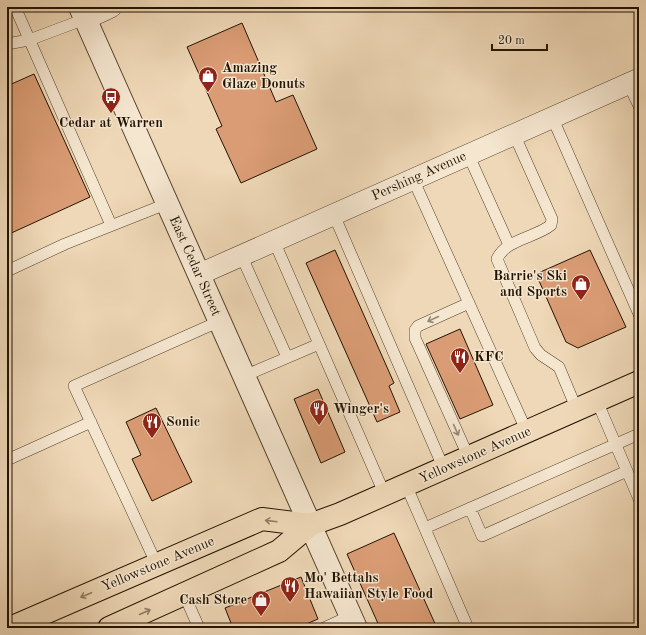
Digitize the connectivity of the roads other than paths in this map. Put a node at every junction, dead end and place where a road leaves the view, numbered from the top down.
1 (14, 7) edge
2 (111, 7) edge
3 (82, 13) edge
4 (29, 40) junction
5 (7, 44) edge
6 (634, 81) edge
7 (639, 106) edge
8 (552, 117) junction
9 (514, 134) junction
10 (468, 154) junction
11 (413, 179) junction
12 (166, 204) junction
13 (334, 214) junction
14 (111, 225) junction
15 (274, 241) junction
16 (509, 245) junction
17 (241, 255) junction
18 (7, 271) edge
19 (200, 274) junction
20 (469, 303) junction
21 (639, 314) edge
22 (220, 321) junction
23 (319, 344) junction
24 (287, 357) junction
25 (244, 376) junction
26 (639, 382) edge
27 (587, 405) junction
28 (91, 422) junction
29 (527, 432) junction
30 (639, 434) edge
31 (615, 444) junction
32 (469, 458) junction
33 (7, 460) edge
34 (444, 469) junction
35 (627, 471) junction
36 (406, 485) junction
37 (385, 494) junction
38 (639, 499) edge
39 (470, 508) junction
40 (310, 525) junction
41 (425, 528) junction
42 (157, 565) junction
43 (184, 594) junction
44 (353, 622) edge
45 (115, 627) edge
46 (10, 628) edge
47 (199, 628) edge
48 (324, 628) edge
49 (468, 628) edge

1 - 4 lane
2 - 3 street
3 - 4 lane
3 - 12 street, East Cedar Street
4 - 5 lane
4 - 14 lane
6 - 7 lane
6 - 8 street, Pershing Avenue
8 - 9 street, Pershing Avenue
8 - 21 lane
9 - 10 street, Pershing Avenue
9 - 16 lane
10 - 11 street, Pershing Avenue
10 - 16 lane
11 - 13 street, Pershing Avenue
11 - 20 lane
12 - 14 lane
12 - 19 street, East Cedar Street
13 - 15 street, Pershing Avenue
13 - 34 lane
14 - 18 lane
15 - 17 street, Pershing Avenue
15 - 23 lane
16 - 27 lane
17 - 19 street, Pershing Avenue
17 - 24 lane
19 - 22 street, East Cedar Street
20 - 29 lane
20 -> 32 lane
22 - 25 street, East Cedar Street
22 - 28 lane
23 - 24 lane
23 - 37 lane
24 - 25 lane
25 - 40 street, East Cedar Street
26 - 27 main road, Yellowstone Avenue
27 - 29 main road, Yellowstone Avenue
27 - 31 lane
28 - 33 lane
28 - 42 lane
29 - 32 main road, Yellowstone Avenue
30 - 31 lane
31 - 35 lane
31 - 39 lane
32 - 34 main road, Yellowstone Avenue
34 - 36 main road, Yellowstone Avenue
35 - 38 lane
35 - 39 lane
36 - 37 main road, Yellowstone Avenue
36 - 41 lane
37 - 40 main road, Yellowstone Avenue
39 - 41 lane
40 -> 42 main road, Yellowstone Avenue
40 - 43 main road, Yellowstone Avenue
40 - 44 street, East Cedar Street
41 - 49 lane
42 -> 46 main road, Yellowstone Avenue
45 -> 43 main road, Yellowstone Avenue
43 - 47 lane
44 - 48 lane

